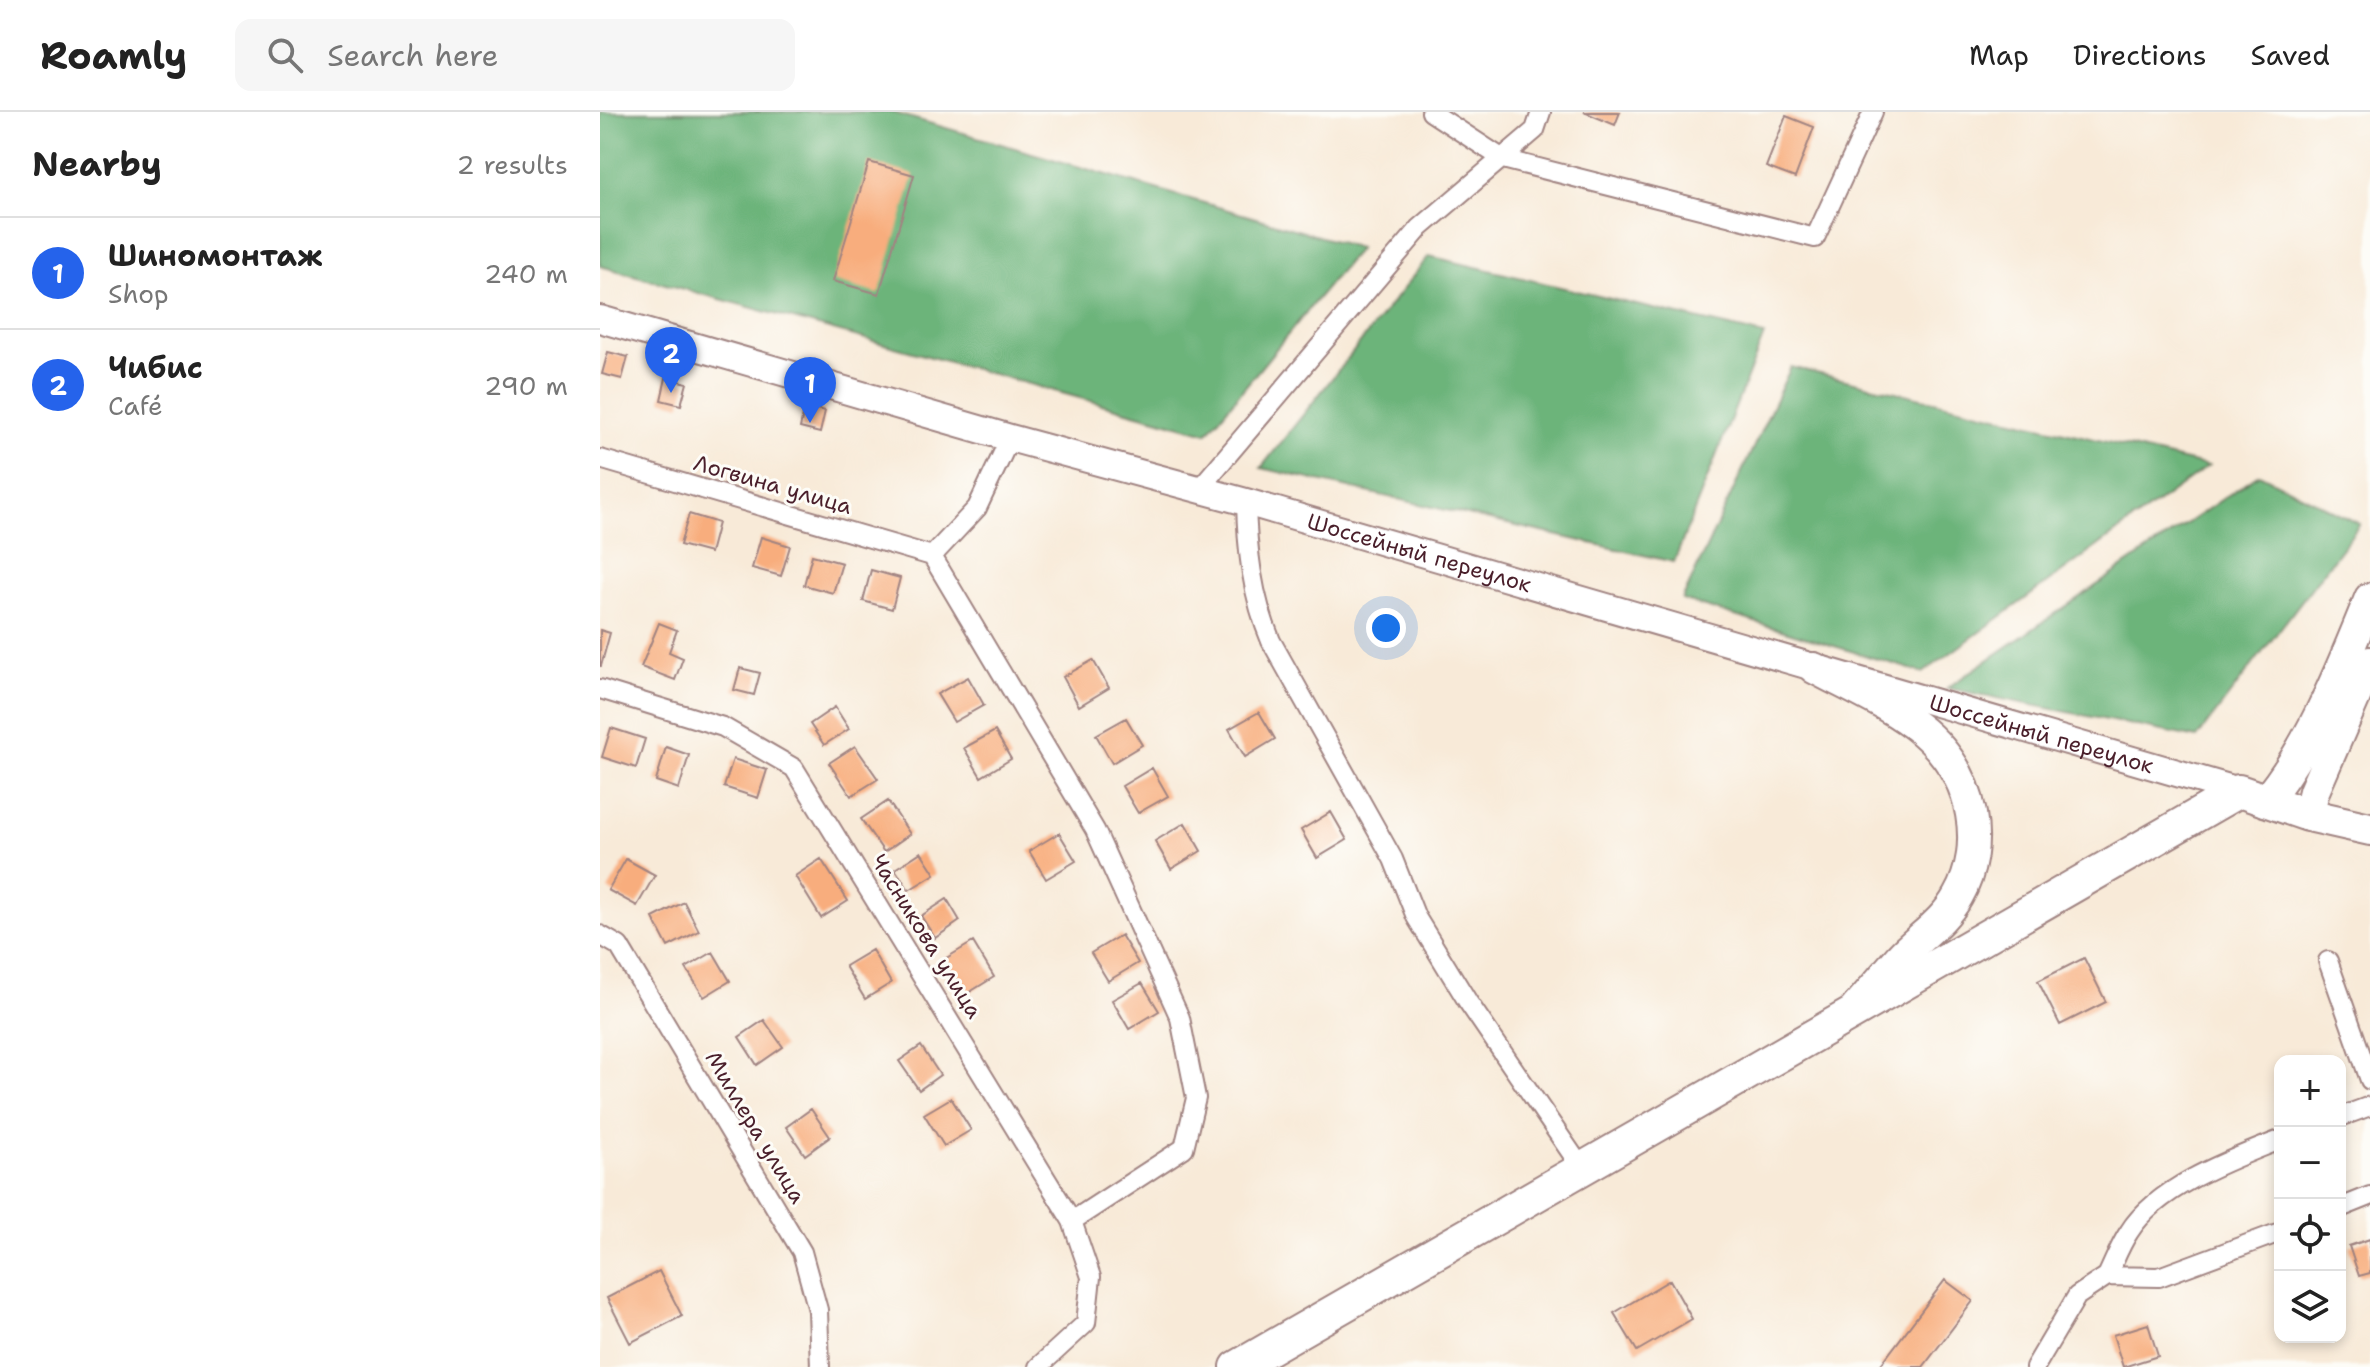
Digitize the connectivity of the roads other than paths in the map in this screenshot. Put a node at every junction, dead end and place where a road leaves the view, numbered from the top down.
1 (1431, 112) edge
2 (1541, 112) edge
3 (1873, 112) edge
4 (1503, 159) junction
5 (600, 319) edge
6 (1010, 438) junction
7 (600, 459) edge
8 (1199, 489) junction
9 (1246, 502) junction
10 (932, 556) junction
11 (2370, 598) edge
12 (2370, 662) edge
13 (1814, 668) junction
14 (600, 689) edge
15 (2252, 796) junction
16 (2308, 815) junction
17 (2370, 829) edge
18 (600, 935) edge
19 (2328, 961) dead end
20 (1852, 1013) junction
21 (2370, 1080) edge
22 (2370, 1106) edge
23 (2346, 1115) edge
24 (2274, 1142) edge
25 (1583, 1170) junction
26 (2370, 1196) edge
27 (2346, 1206) edge
28 (1072, 1221) junction
29 (2274, 1234) edge
30 (2107, 1276) junction
31 (820, 1367) edge
32 (1038, 1367) edge
33 (1237, 1367) edge
34 (2035, 1367) edge

1 - 4 street
2 - 4 street
3 - 4 street
4 - 8 street
5 - 6 main road, Шоссейный переулок
6 - 8 main road, Шоссейный переулок
6 - 10 street
7 - 10 street, Логвина улица
8 - 9 main road, Шоссейный переулок
9 - 13 main road, Шоссейный переулок
9 - 25 street
10 - 28 street
11 - 15 main road
12 - 16 main road
13 - 15 main road, Шоссейный переулок
13 - 20 main road
14 - 28 street, Часникова улица
15 - 16 highway
15 - 20 highway
16 - 17 highway
18 - 31 street, Миллера улица
19 - 21 street
20 - 25 highway
22 - 23 street
24 - 30 street
25 - 33 highway
26 - 27 street
28 - 32 street, Часникова улица
29 - 30 street
30 - 34 street

